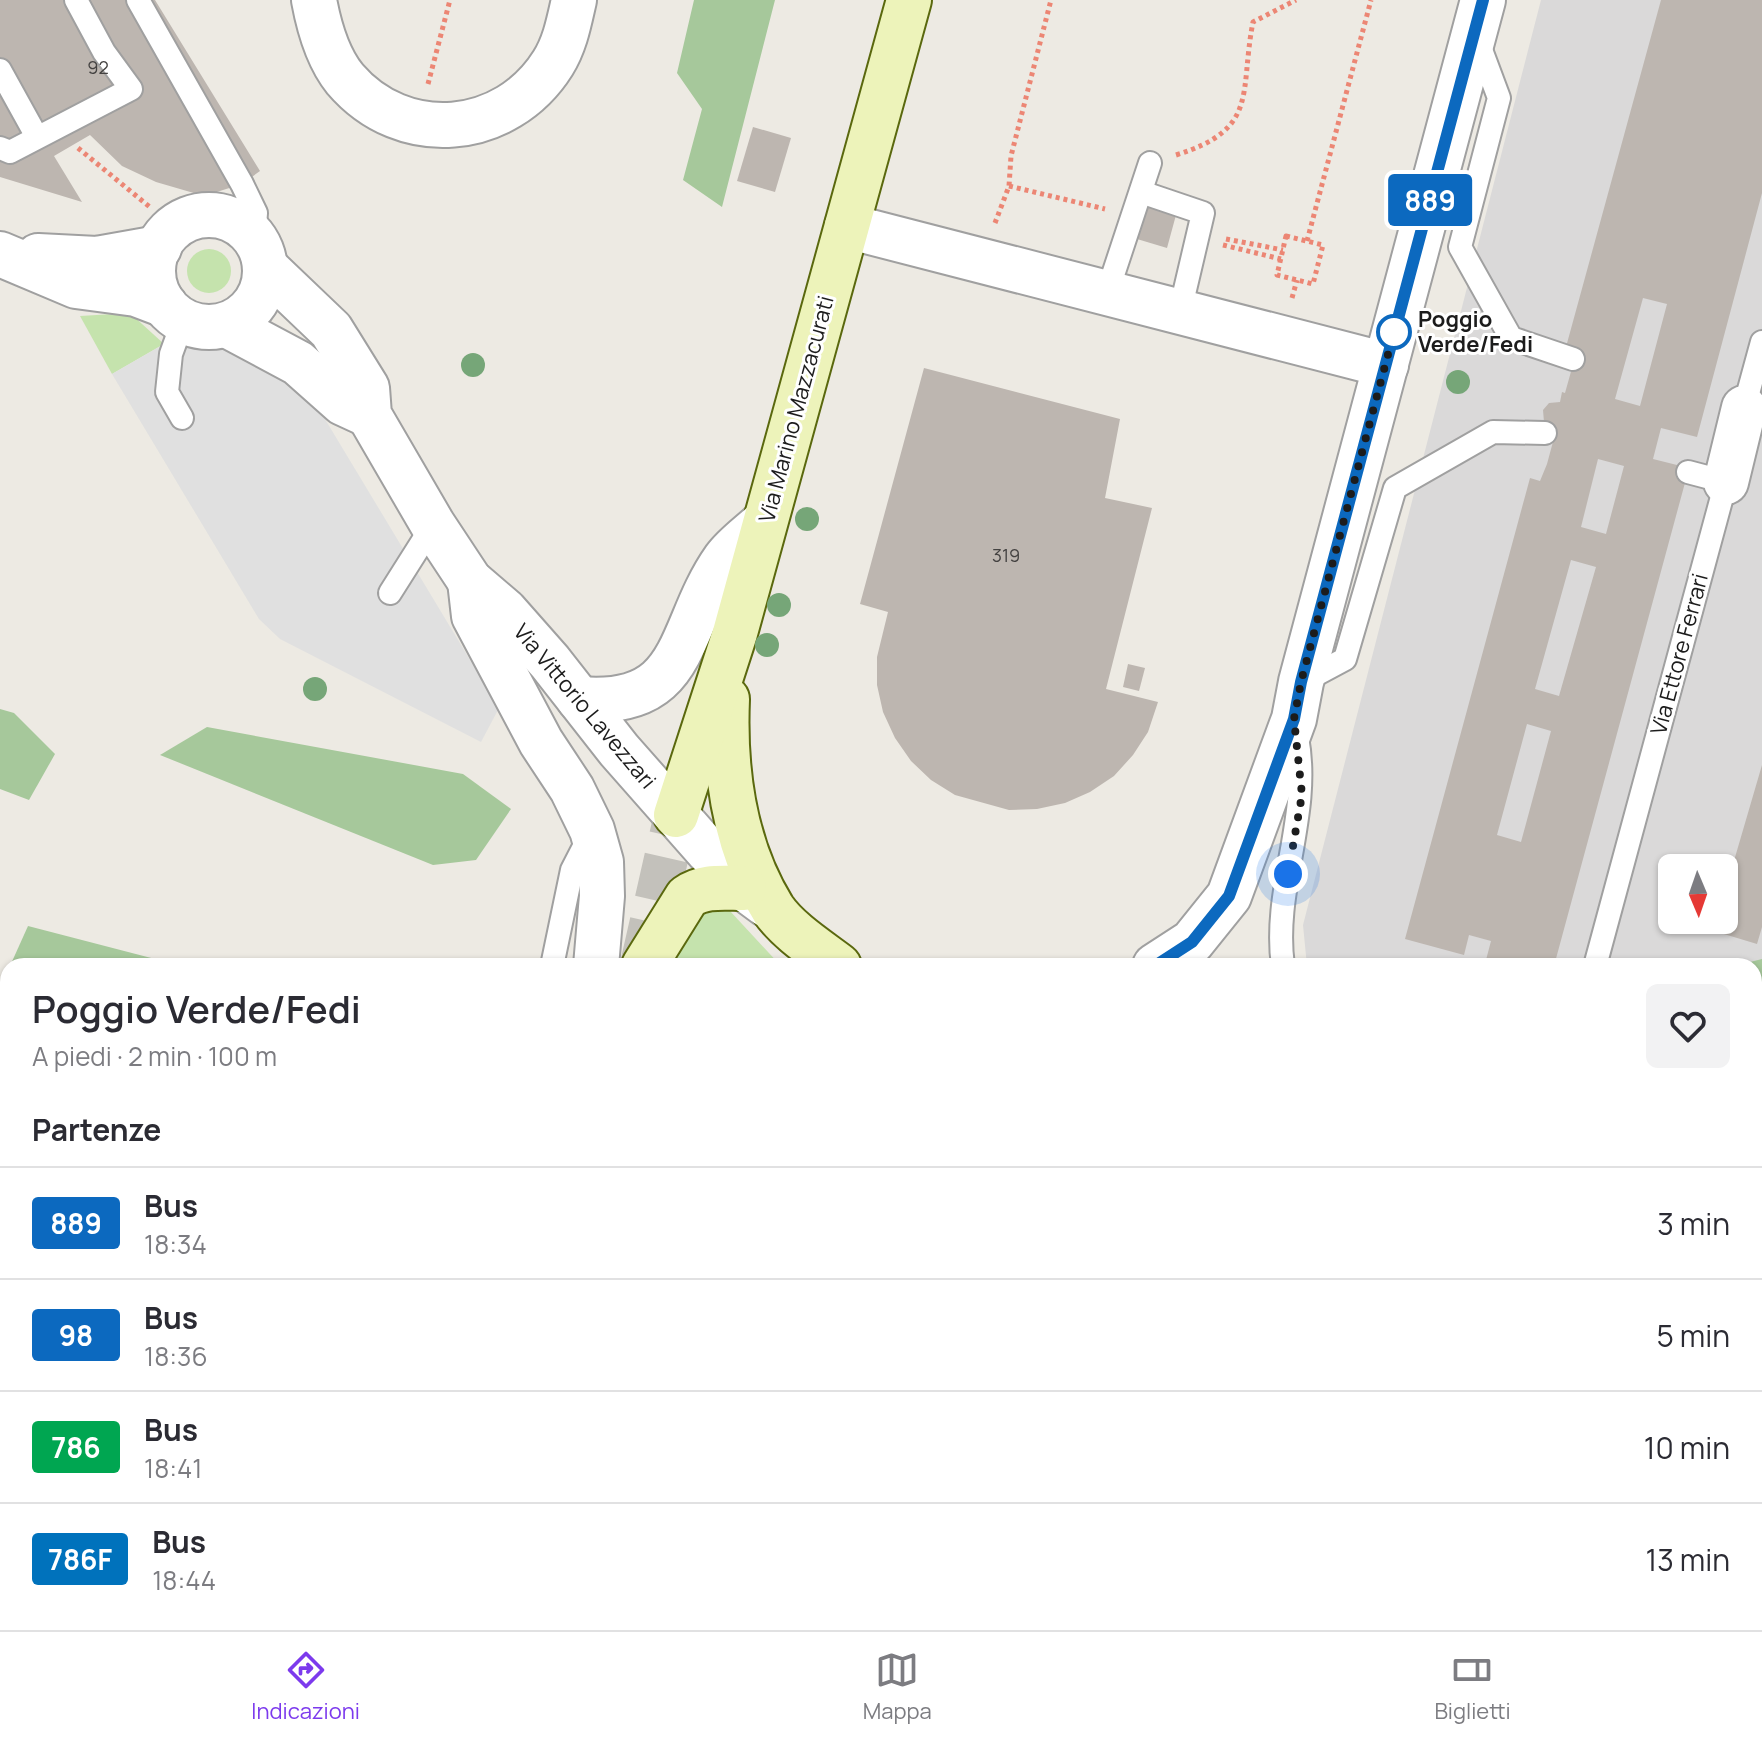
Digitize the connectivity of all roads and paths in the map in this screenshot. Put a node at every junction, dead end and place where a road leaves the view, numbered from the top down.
1 (76, 0) edge
2 (138, 0) edge
3 (314, 0) edge
4 (450, 0) edge
5 (574, 0) edge
6 (909, 0) edge
7 (1051, 0) edge
8 (1296, 0) edge
9 (1371, 0) edge
10 (1479, 16) edge
11 (0, 70) edge
12 (421, 123) junction
13 (37, 137) junction
14 (74, 145) dead end
15 (0, 148) edge
16 (1150, 163) joint
17 (1009, 186) junction
18 (1141, 192) junction
19 (1133, 216) junction
20 (847, 226) junction
21 (167, 238) junction
22 (1234, 240) dead end
23 (1307, 241) junction
24 (1232, 248) dead end
25 (1283, 250) junction
26 (260, 252) junction
27 (0, 254) edge
28 (968, 256) junction
29 (1281, 259) junction
30 (1107, 293) junction
31 (1180, 311) junction
32 (174, 313) junction
33 (227, 325) junction
34 (1762, 342) edge
35 (1573, 359) dead end
36 (1386, 365) junction
37 (1744, 408) joint
38 (369, 415) junction
39 (182, 418) dead end
40 (1545, 433) dead end
41 (1707, 477) joint
42 (765, 521) junction
43 (433, 525) junction
44 (470, 581) junction
45 (390, 593) dead end
46 (735, 633) junction
47 (579, 699) junction
48 (1298, 701) junction
49 (676, 815) junction
50 (592, 830) junction
51 (759, 899) junction
52 (554, 958) edge
53 (597, 958) edge
54 (649, 958) edge
55 (829, 958) edge
56 (1167, 958) edge
57 (1282, 958) edge
58 (1597, 958) edge

1 - 13 lane
2 - 26 lane
3 - 12 street
4 - 12 path
5 - 12 street
6 - 20 street, Via Marino Mazzacurati
7 - 17 path
8 - 16 path
9 - 23 path
10 - 35 lane
10 - 36 street
11 - 13 lane
13 - 15 lane
14 - 21 path
16 - 18 lane
17 - 19 path
17 - 28 path
18 - 19 lane
18 - 31 lane
19 - 30 lane
20 - 28 street
20 - 42 street, Via Marino Mazzacurati
21 - 26 street, Via Vittorio Lavezzari
21 - 27 street, Via Vittorio Lavezzari
21 - 32 street
22 - 25 path
23 - 25 path
23 - 29 path
24 - 29 path
25 - 29 path
26 - 33 street
26 - 38 street, Via Vittorio Lavezzari
27 - 32 street, Via Vittorio Lavezzari
28 - 30 street
30 - 31 street
31 - 36 street
32 - 33 street, Via Vittorio Lavezzari
32 - 39 lane
33 - 38 street, Via Vittorio Lavezzari
34 - 37 lane, Via Ettore Ferrari
36 - 48 street
37 - 41 street, Via Ettore Ferrari
38 - 43 street, Via Vittorio Lavezzari
40 - 48 lane
41 - 58 lane, Via Ettore Ferrari
42 - 46 street, Via Marino Mazzacurati
42 - 47 street
43 - 44 street, Via Vittorio Lavezzari
43 - 45 lane
44 - 47 street, Via Vittorio Lavezzari
44 - 50 street
46 - 49 street, Via Marino Mazzacurati
46 - 51 street
47 - 49 street, Via Vittorio Lavezzari
48 - 56 street
48 - 57 lane
49 - 51 street, Via Vittorio Lavezzari
50 - 52 lane
50 - 53 street
51 - 54 street
51 - 55 street, Via Vittorio Lavezzari

